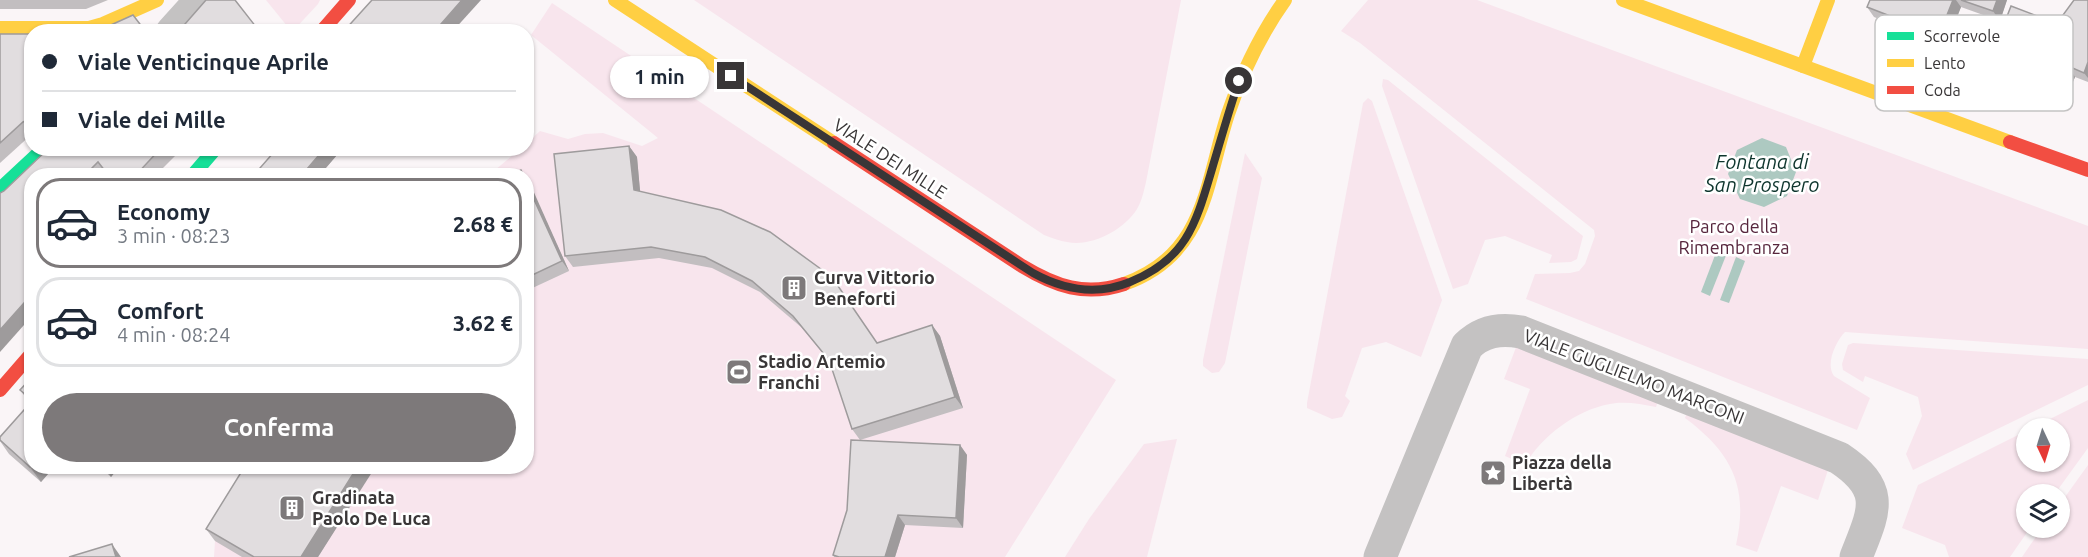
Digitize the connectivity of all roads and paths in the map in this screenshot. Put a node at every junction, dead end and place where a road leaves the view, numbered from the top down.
1 (157, 0) edge
2 (201, 0) edge
3 (615, 0) edge
4 (1285, 0) edge
5 (1623, 0) edge
6 (1828, 0) edge
7 (346, 2) edge
8 (104, 24) edge
9 (179, 24) edge
10 (328, 24) edge
11 (0, 28) edge
12 (24, 28) edge
13 (1803, 66) junction
14 (1875, 92) edge
15 (1926, 111) edge
16 (35, 156) edge
17 (209, 156) edge
18 (199, 168) edge
19 (2088, 170) edge
20 (0, 189) edge
21 (24, 362) edge
22 (0, 390) edge
23 (1380, 557) edge
24 (1856, 557) edge

1 - 8 street
2 - 9 street
3 - 4 street, VIALE DEI MILLE
5 - 13 street
6 - 13 street
7 - 10 street
11 - 12 street
13 - 14 street
15 - 19 street
16 - 20 street
17 - 18 street
21 - 22 street
23 - 24 street, VIALE GUGLIELMO MARCONI

